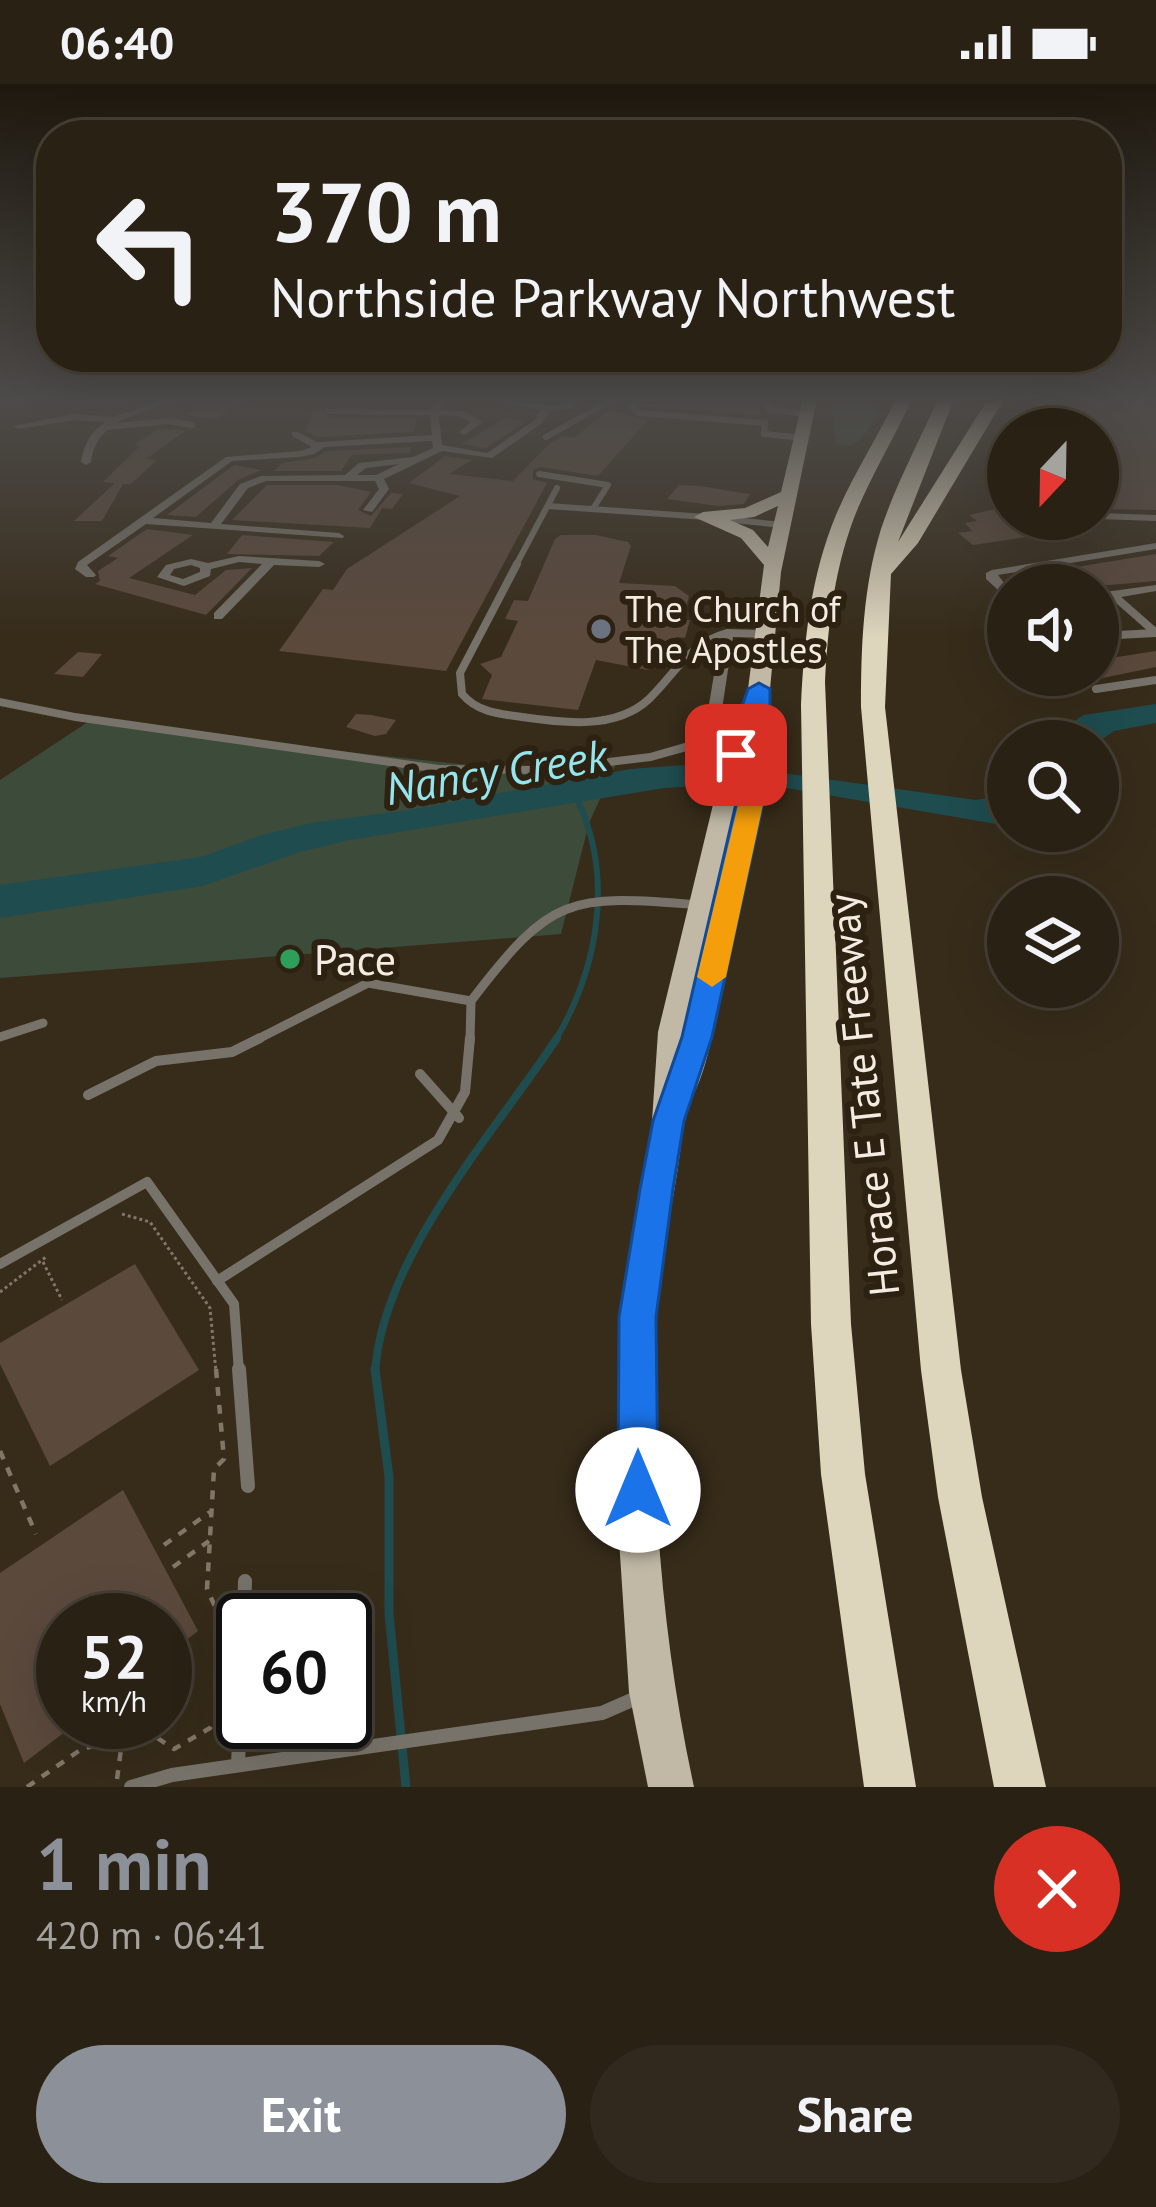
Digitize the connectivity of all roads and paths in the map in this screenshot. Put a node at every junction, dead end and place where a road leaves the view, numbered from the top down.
1 (204, 478) edge
2 (265, 478) edge
3 (304, 478) edge
4 (363, 478) edge
5 (378, 478) edge
6 (567, 478) edge
7 (793, 478) edge
8 (865, 478) edge
9 (911, 478) edge
10 (947, 478) edge
11 (346, 479) joint
12 (557, 488) dead end
13 (790, 494) junction
14 (549, 503) junction
15 (594, 507) junction
16 (579, 508) junction
17 (368, 510) dead end
18 (703, 517) junction
19 (1119, 517) edge
20 (1156, 518) edge
21 (541, 519) junction
22 (148, 521) junction
23 (783, 525) junction
24 (216, 528) junction
25 (340, 536) dead end
26 (1156, 546) edge
27 (271, 561) junction
28 (191, 562) junction
29 (319, 564) dead end
30 (1047, 564) edge
31 (774, 565) junction
32 (206, 567) junction
33 (880, 573) junction
34 (90, 574) dead end
35 (1156, 588) edge
36 (1119, 594) edge
37 (1119, 606) edge
38 (218, 616) dead end
39 (727, 633) junction
40 (1155, 633) edge
41 (768, 634) junction
42 (1119, 635) edge
43 (1156, 680) edge
44 (1119, 686) edge
45 (0, 702) edge
46 (715, 907) junction
47 (471, 1001) junction
48 (43, 1023) dead end
49 (0, 1037) edge
50 (420, 1074) dead end
51 (88, 1095) dead end
52 (459, 1118) junction
53 (119, 1214) dead end
54 (52, 1252) dead end
55 (42, 1260) junction
56 (0, 1264) edge
57 (217, 1281) junction
58 (0, 1292) edge
59 (62, 1300) dead end
60 (0, 1451) edge
61 (248, 1486) dead end
62 (212, 1511) junction
63 (36, 1534) dead end
64 (210, 1540) junction
65 (164, 1545) dead end
66 (173, 1567) dead end
67 (245, 1581) dead end
68 (245, 1593) edge
69 (216, 1604) edge
70 (652, 1692) junction
71 (216, 1718) edge
72 (192, 1738) edge
73 (82, 1749) edge
74 (121, 1749) edge
75 (238, 1749) edge
76 (238, 1765) junction
77 (27, 1787) edge
78 (116, 1787) edge
79 (131, 1787) edge
80 (671, 1787) edge
81 (890, 1787) edge
82 (1020, 1787) edge

1 - 22 street
2 - 24 street
3 - 11 street
4 - 11 street
5 - 17 street
6 - 15 lane
7 - 13 main road
8 - 81 highway, Horace E Tate Freeway
9 - 33 highway, Horace E Tate Freeway
10 - 33 highway
12 - 14 lane
13 - 18 main road
13 - 23 main road
14 - 15 lane
14 - 16 lane
14 - 21 lane
15 - 16 lane
15 - 18 lane
16 - 21 lane
18 - 23 lane
18 - 31 main road
19 - 20 street
21 - 39 lane
22 - 24 street
22 - 34 street
23 - 31 main road
24 - 25 street
24 - 28 street
26 - 30 street
27 - 29 street
27 - 32 street
27 - 38 street
28 - 32 street
28 - 32 street
31 - 41 main road
33 - 82 highway, Horace E Tate Freeway
35 - 36 street
37 - 40 lane
39 - 41 street
39 - 45 street
40 - 42 lane
41 - 46 main road
43 - 44 lane
46 - 47 lane
46 - 70 main road
47 - 51 lane
47 - 52 lane
48 - 49 lane
50 - 52 lane
52 - 57 lane
53 - 62 path
54 - 55 path
55 - 58 path
55 - 59 path
56 - 57 lane
57 - 61 lane
60 - 63 path
62 - 64 path
62 - 65 path
64 - 66 path
64 - 69 path
67 - 68 lane
70 - 76 lane
70 - 80 main road
71 - 72 path
73 - 77 path
74 - 78 path
75 - 76 lane
76 - 79 lane

